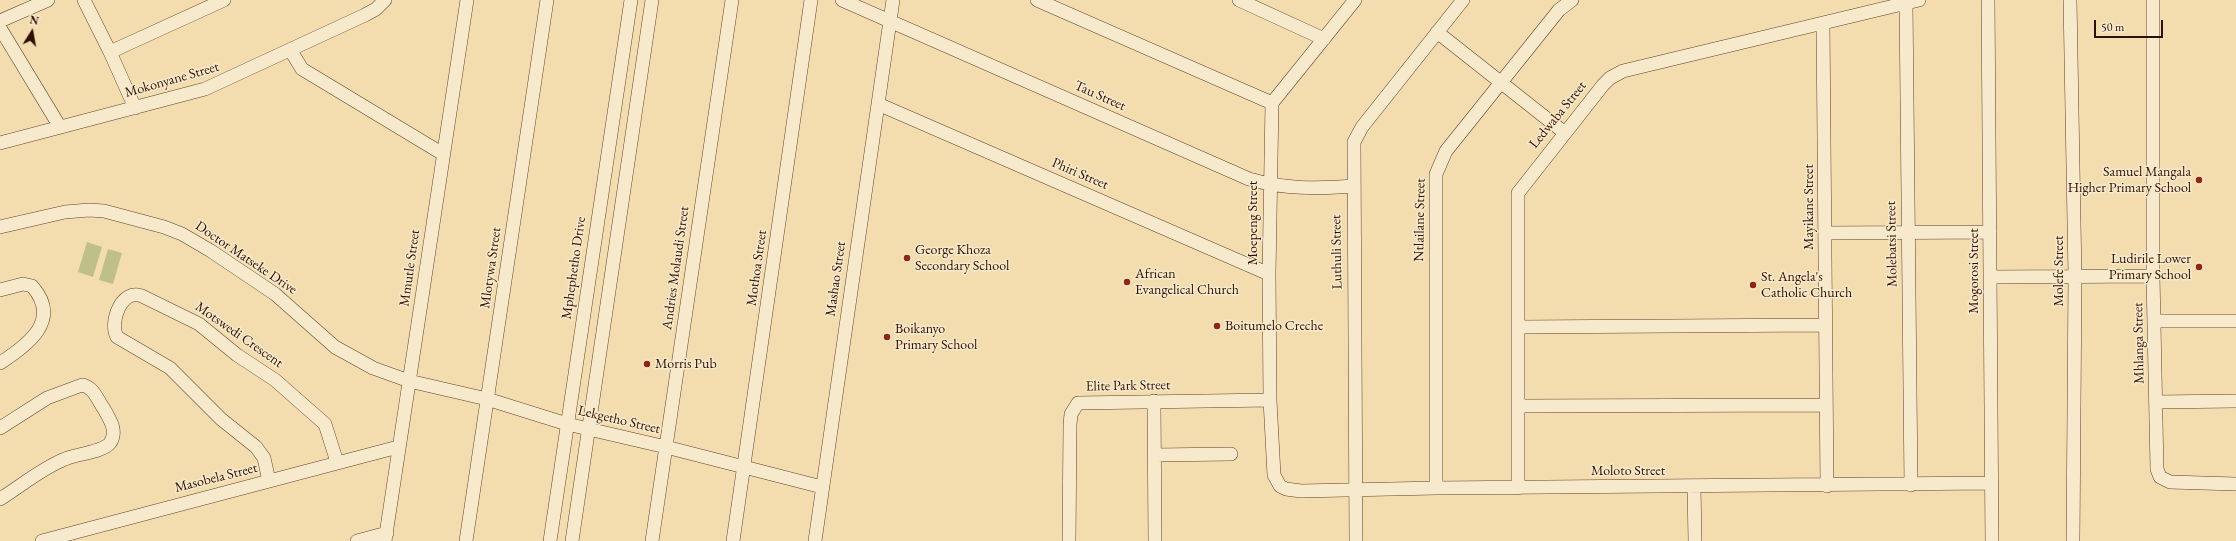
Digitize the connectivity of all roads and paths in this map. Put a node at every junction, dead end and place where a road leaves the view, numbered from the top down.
1 (48, 0) edge
2 (84, 0) edge
3 (224, 0) edge
4 (385, 0) edge
5 (466, 0) edge
6 (547, 0) edge
7 (631, 0) edge
8 (652, 0) edge
9 (732, 0) edge
10 (812, 0) edge
11 (842, 0) edge
12 (893, 0) edge
13 (1037, 0) edge
14 (1239, 0) edge
15 (1355, 0) edge
16 (1463, 0) edge
17 (1572, 0) edge
18 (1919, 0) edge
19 (1988, 0) edge
20 (2070, 0) edge
21 (2154, 0) edge
22 (1253, 3) edge
23 (1906, 3) junction
24 (0, 21) edge
25 (889, 21) junction
26 (1823, 24) junction
27 (0, 28) edge
28 (1437, 32) junction
29 (1324, 39) junction
30 (291, 51) junction
31 (110, 52) junction
32 (1501, 83) junction
33 (1272, 103) junction
34 (878, 104) junction
35 (135, 108) junction
36 (60, 127) junction
37 (1565, 132) junction
38 (0, 142) edge
39 (443, 154) junction
40 (1269, 185) junction
41 (1353, 186) junction
42 (0, 227) edge
43 (1908, 232) junction
44 (1990, 232) junction
45 (1826, 233) junction
46 (1269, 274) junction
47 (2153, 276) junction
48 (1990, 277) junction
49 (2075, 277) junction
50 (0, 290) edge
51 (2154, 321) junction
52 (2236, 321) edge
53 (1825, 325) junction
54 (1518, 327) junction
55 (0, 363) edge
56 (410, 381) junction
57 (487, 399) junction
58 (1270, 400) junction
59 (1154, 401) junction
60 (2236, 401) edge
61 (2156, 402) junction
62 (1825, 405) junction
63 (1518, 406) junction
64 (567, 424) junction
65 (0, 428) edge
66 (589, 429) junction
67 (398, 447) junction
68 (666, 447) junction
69 (1232, 454) dead end
70 (1155, 455) junction
71 (337, 462) junction
72 (743, 468) junction
73 (1274, 475) joint
74 (269, 481) junction
75 (1991, 484) junction
76 (2236, 484) edge
77 (1911, 485) junction
78 (1694, 486) junction
79 (1827, 486) junction
80 (822, 487) junction
81 (1436, 488) junction
82 (1518, 488) junction
83 (1355, 490) junction
84 (0, 500) edge
85 (386, 537) edge
86 (42, 541) edge
87 (357, 541) edge
88 (466, 541) edge
89 (550, 541) edge
90 (572, 541) edge
91 (652, 541) edge
92 (733, 541) edge
93 (815, 541) edge
94 (1069, 541) edge
95 (1155, 541) edge
96 (1356, 541) edge
97 (1696, 541) edge
98 (1992, 541) edge
99 (2073, 541) edge

1 - 24 street
2 - 31 street
3 - 31 street
4 - 30 street, Mokonyane Street
5 - 39 street, Mmutle Street
6 - 57 street, Mlotywa Street
7 - 64 street, Mphephetho Drive
8 - 66 street
9 - 68 street, Andries Molaudi Street
10 - 72 street, Mothoa Street
11 - 25 street, Tau Street
12 - 25 street, Mashao Street
13 - 33 street
14 - 22 street
15 - 29 street
16 - 28 street, Luthuli Street
17 - 32 street, Ntlailane Street
18 - 23 street, Ledwaba Street
19 - 44 street, Mogorosi Street
20 - 49 street, Molefe Street
21 - 47 street, Mhlanga Street
22 - 29 street
23 - 26 street, Ledwaba Street
23 - 43 street, Molebatsi Street
25 - 34 street, Mashao Street
25 - 40 street, Tau Street
26 - 37 street, Ledwaba Street
26 - 45 street, Mayikane Street
27 - 36 street
28 - 32 street
28 - 41 street, Luthuli Street
29 - 33 street
30 - 35 street, Mokonyane Street
30 - 39 street
31 - 35 street
32 - 37 street
32 - 81 street, Ntlailane Street
33 - 40 street, Moepeng Street
34 - 46 street, Phiri Street
34 - 80 street, Mashao Street
35 - 36 street, Mokonyane Street
36 - 38 street, Mokonyane Street
37 - 54 street, Ledwaba Street
39 - 56 street, Mmutle Street
40 - 41 street, Tau Street
40 - 46 street, Moepeng Street
41 - 83 street, Luthuli Street
42 - 56 street, Doctor Matseke Drive
43 - 44 street
43 - 45 street
43 - 77 street, Molebatsi Street
44 - 48 street, Mogorosi Street
45 - 53 street, Mayikane Street
46 - 58 street, Moepeng Street
47 - 49 street
47 - 51 street, Mhlanga Street
48 - 49 street
48 - 75 street, Mogorosi Street
49 - 99 street, Molefe Street
50 - 55 street
51 - 52 street
51 - 61 street, Mhlanga Street
53 - 54 street
53 - 62 street, Mayikane Street
54 - 63 street, Ledwaba Street
56 - 57 street, Lekgetho Street
56 - 67 street, Mmutle Street
57 - 64 street, Lekgetho Street
57 - 88 street, Mlotywa Street
58 - 59 street, Elite Park Street
58 - 73 street, Moepeng Street
59 - 70 street
59 - 94 street, Elite Park Street
60 - 61 street
61 - 76 street, Mhlanga Street
62 - 63 street
62 - 79 street, Mayikane Street
63 - 82 street, Ledwaba Street
64 - 66 street, Lekgetho Street
64 - 89 street, Mphephetho Drive
65 - 84 street
66 - 68 street, Lekgetho Street
66 - 90 street
67 - 71 street, Masobela Street
67 - 85 street, Mmutle Street
68 - 72 street, Lekgetho Street
68 - 91 street, Andries Molaudi Street
69 - 70 street
70 - 95 street
71 - 74 street, Masobela Street
71 - 74 street, Motswedi Crescent
72 - 80 street, Lekgetho Street
72 - 92 street, Mothoa Street
73 - 83 street, Moloto Street
74 - 86 street, Masobela Street
75 - 77 street, Moloto Street
75 - 98 street, Mogorosi Street
77 - 79 street, Moloto Street
78 - 79 street, Moloto Street
78 - 82 street, Moloto Street
78 - 97 street
80 - 93 street, Mashao Street
81 - 82 street, Moloto Street
81 - 83 street, Moloto Street
83 - 96 street, Luthuli Street
85 - 87 street

